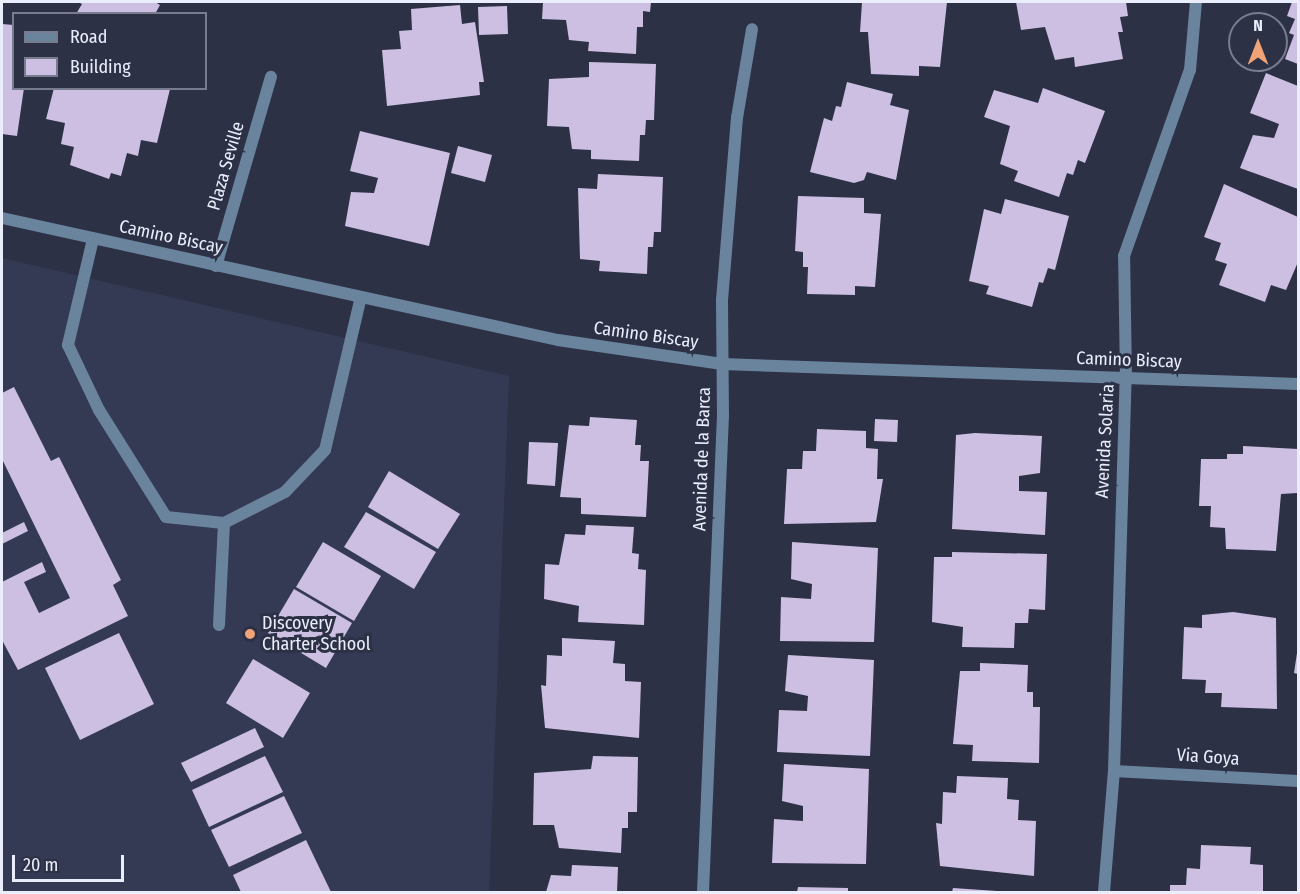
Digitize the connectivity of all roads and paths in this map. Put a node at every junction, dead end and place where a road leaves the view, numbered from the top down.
1 (1196, 2) edge
2 (752, 29) dead end
3 (271, 77) dead end
4 (2, 218) edge
5 (93, 239) junction
6 (216, 266) junction
7 (361, 297) junction
8 (722, 364) junction
9 (1126, 378) junction
10 (1299, 384) edge
11 (224, 523) junction
12 (219, 625) dead end
13 (1114, 771) junction
14 (1299, 781) edge
15 (704, 892) edge
16 (1104, 892) edge

1 - 9 street, Avenida Solaria
2 - 8 street, Avenida de la Barca
3 - 6 street, Plaza Seville
4 - 5 street, Camino Biscay
5 - 6 street, Camino Biscay
5 - 11 street
6 - 7 street, Camino Biscay
7 - 8 street, Camino Biscay
7 - 11 street
8 - 9 street, Camino Biscay
8 - 15 street, Avenida de la Barca
9 - 10 street, Camino Biscay
9 - 13 street, Avenida Solaria
11 - 12 street
13 - 14 street, Via Goya
13 - 16 street, Avenida Solaria

